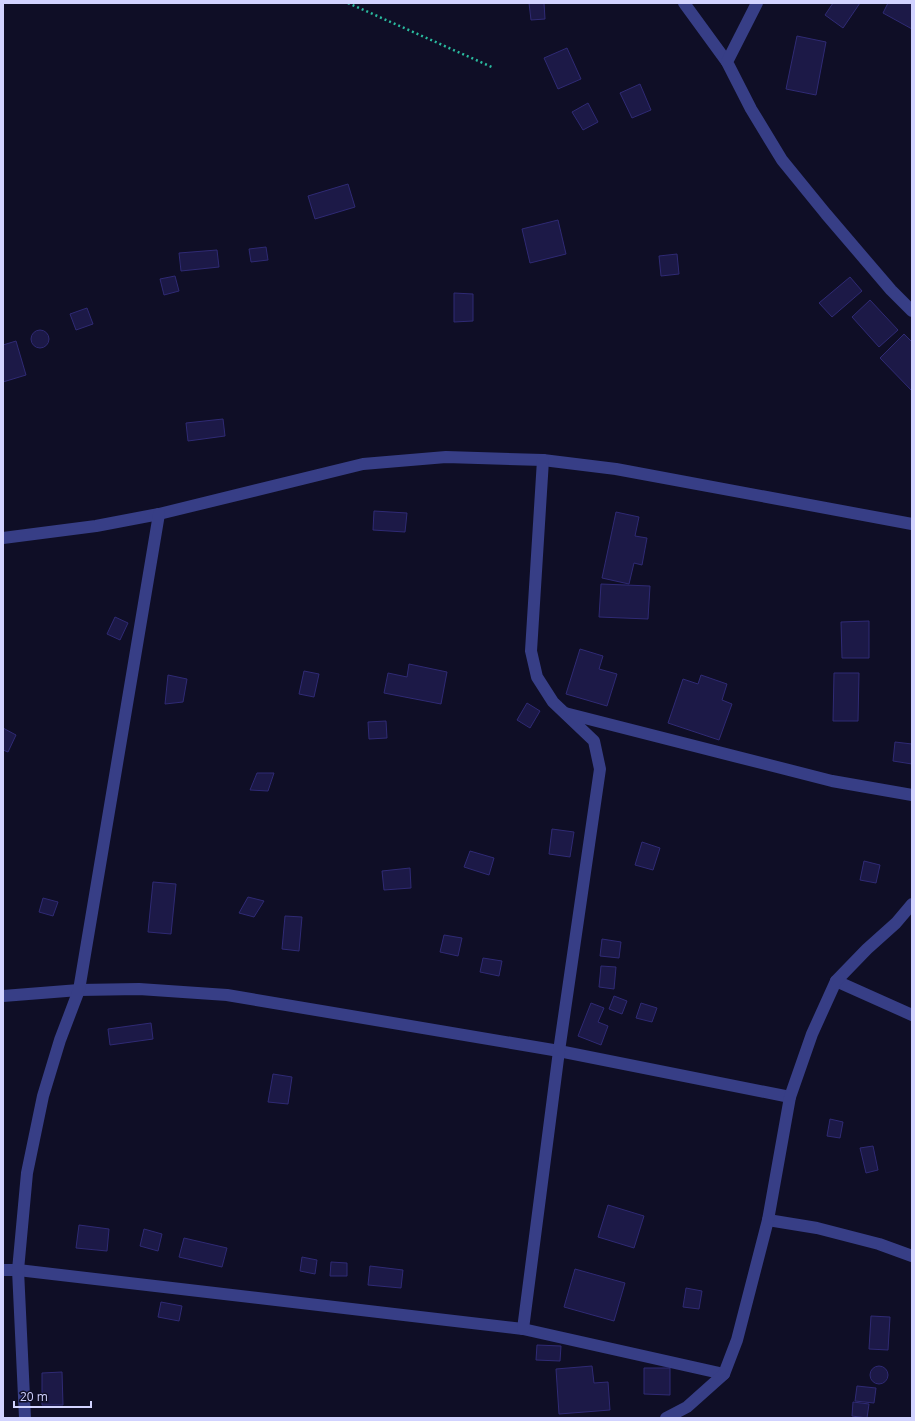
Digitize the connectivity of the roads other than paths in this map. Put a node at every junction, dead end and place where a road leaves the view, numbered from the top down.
1 (684, 3) edge
2 (757, 3) edge
3 (727, 62) junction
4 (912, 311) edge
5 (543, 460) junction
6 (159, 514) junction
7 (912, 524) edge
8 (3, 538) edge
9 (564, 712) junction
10 (912, 796) edge
11 (912, 904) edge
12 (836, 981) junction
13 (79, 990) junction
14 (3, 996) edge
15 (912, 1015) edge
16 (559, 1052) junction
17 (790, 1097) junction
18 (768, 1220) junction
19 (912, 1256) edge
20 (3, 1270) edge
21 (18, 1270) junction
22 (523, 1329) junction
23 (724, 1374) junction
24 (24, 1418) edge
25 (666, 1418) edge

1 - 3 street
2 - 3 street
3 - 4 street
5 - 6 street
5 - 7 street
5 - 9 street
6 - 8 street
6 - 13 street
9 - 10 street
9 - 16 street
11 - 12 street
12 - 15 street
12 - 17 street
13 - 14 street
13 - 16 street
13 - 21 street
16 - 17 street
16 - 22 street
17 - 18 street
18 - 19 street
18 - 23 street
20 - 21 street
21 - 22 street
21 - 24 street
22 - 23 street
23 - 25 street

